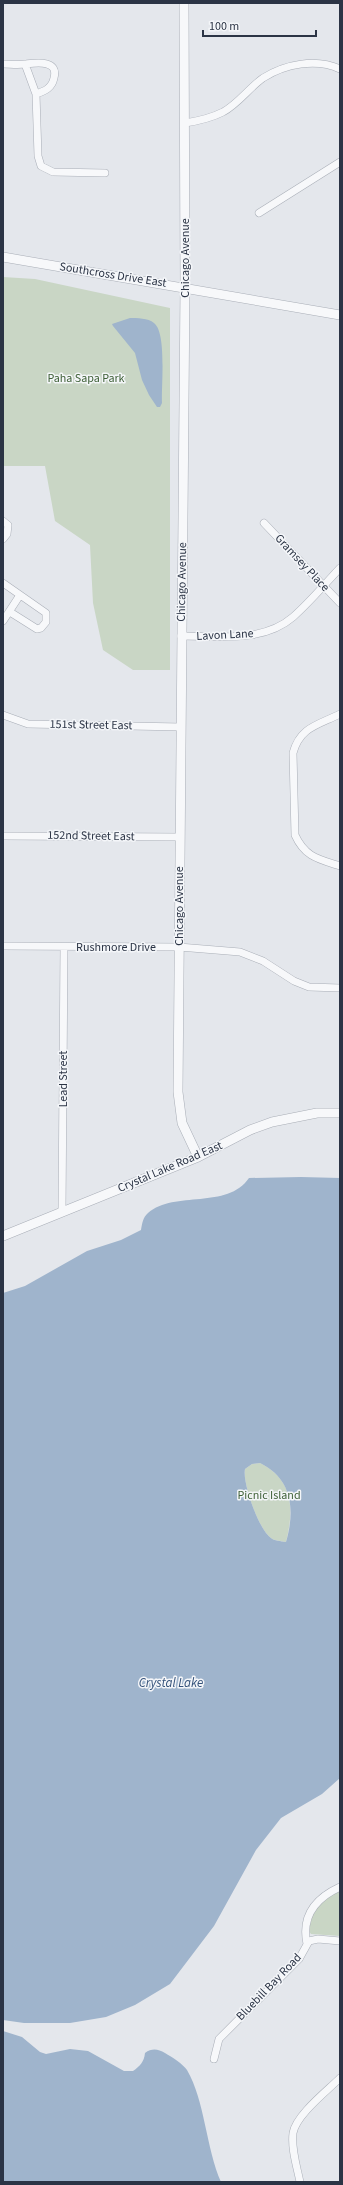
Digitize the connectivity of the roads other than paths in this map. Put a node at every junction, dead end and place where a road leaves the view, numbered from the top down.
1 (184, 3) edge
2 (3, 64) edge
3 (25, 64) junction
4 (340, 69) edge
5 (36, 94) junction
6 (184, 123) junction
7 (340, 162) edge
8 (105, 173) dead end
9 (259, 213) dead end
10 (3, 257) edge
11 (185, 287) junction
12 (340, 315) edge
13 (3, 521) edge
14 (264, 523) dead end
15 (3, 540) edge
16 (340, 568) edge
17 (3, 582) edge
18 (323, 586) junction
19 (20, 595) junction
20 (340, 603) edge
21 (10, 612) junction
22 (3, 621) edge
23 (181, 636) junction
24 (3, 714) edge
25 (340, 714) edge
26 (181, 727) junction
27 (3, 836) edge
28 (180, 837) junction
29 (340, 866) edge
30 (3, 946) edge
31 (64, 947) junction
32 (179, 947) junction
33 (340, 988) edge
34 (340, 1113) edge
35 (198, 1157) junction
36 (62, 1212) junction
37 (3, 1236) edge
38 (340, 1887) edge
39 (340, 1940) edge
40 (307, 1944) junction
41 (214, 2059) dead end
42 (340, 2078) edge
43 (300, 2182) edge

1 - 6 street, Chicago Avenue
2 - 3 street
3 - 5 street
3 - 5 street
4 - 6 street
5 - 8 street
6 - 11 street, Chicago Avenue
7 - 9 street
10 - 11 street, Southcross Drive East
11 - 12 street, Southcross Drive East
11 - 23 street, Chicago Avenue
13 - 15 street
14 - 18 street, Gramsey Place
16 - 18 street, Lavon Lane
17 - 19 street
18 - 20 street, Gramsey Place
18 - 23 street, Lavon Lane
19 - 21 street
19 - 21 street
21 - 22 street
23 - 26 street, Chicago Avenue
24 - 26 street, 151st Street East
25 - 29 street
26 - 28 street, Chicago Avenue
27 - 28 street, 152nd Street East
28 - 32 street, Chicago Avenue
30 - 31 street, Rushmore Drive
31 - 32 street, Rushmore Drive
31 - 36 street, Lead Street
32 - 33 street, Rushmore Drive
32 - 35 street, Chicago Avenue
34 - 35 street, Crystal Lake Road East
35 - 36 street, Crystal Lake Road East
36 - 37 street, Crystal Lake Road East
38 - 40 street
39 - 40 street, Bluebill Bay Road
40 - 41 street, Bluebill Bay Road
42 - 43 street

